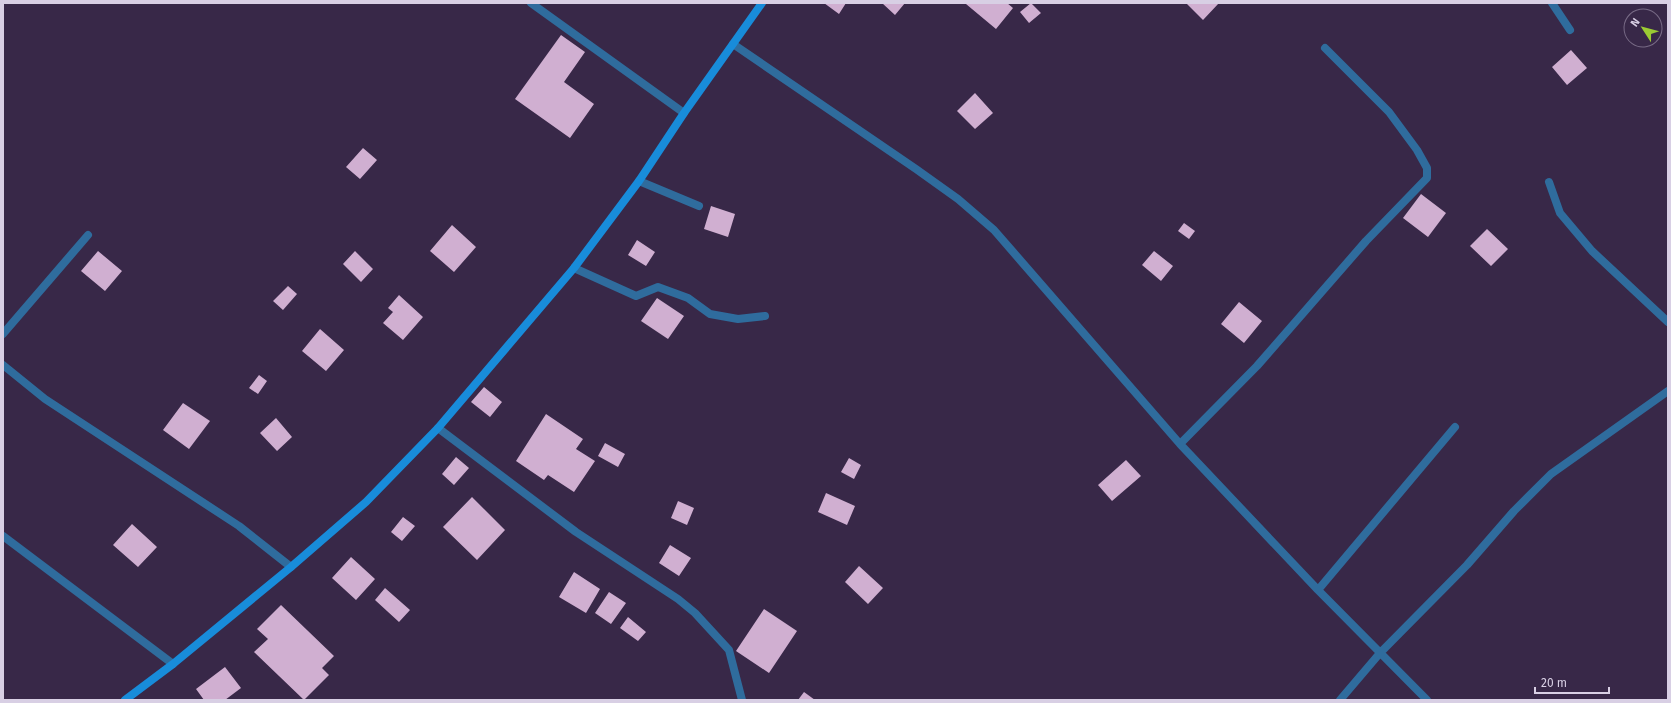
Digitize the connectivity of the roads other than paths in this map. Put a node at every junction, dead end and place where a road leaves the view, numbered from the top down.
1 (531, 3) edge
2 (762, 3) edge
3 (1552, 3) edge
4 (1570, 30) dead end
5 (733, 44) junction
6 (1325, 48) dead end
7 (684, 113) junction
8 (639, 181) junction
9 (1549, 182) dead end
10 (699, 206) dead end
11 (88, 235) dead end
12 (574, 268) junction
13 (765, 316) dead end
14 (1668, 322) edge
15 (3, 334) edge
16 (3, 365) edge
17 (1668, 391) edge
18 (1455, 427) dead end
19 (438, 428) junction
20 (1180, 444) junction
21 (3, 536) edge
22 (291, 567) junction
23 (1318, 590) junction
24 (1380, 653) junction
25 (173, 664) junction
26 (125, 700) edge
27 (742, 700) edge
28 (1340, 700) edge
29 (1427, 700) edge

1 - 7 street
2 - 5 street
3 - 4 street
5 - 7 street
5 - 20 street
6 - 20 street
7 - 8 street
8 - 10 street
8 - 12 street
9 - 14 street
11 - 15 street
12 - 13 street
12 - 19 street
16 - 22 street
17 - 24 street
18 - 23 street
19 - 22 street
19 - 27 street
20 - 23 street
21 - 25 street
22 - 25 street
23 - 24 street
24 - 28 street
24 - 29 street
25 - 26 street

